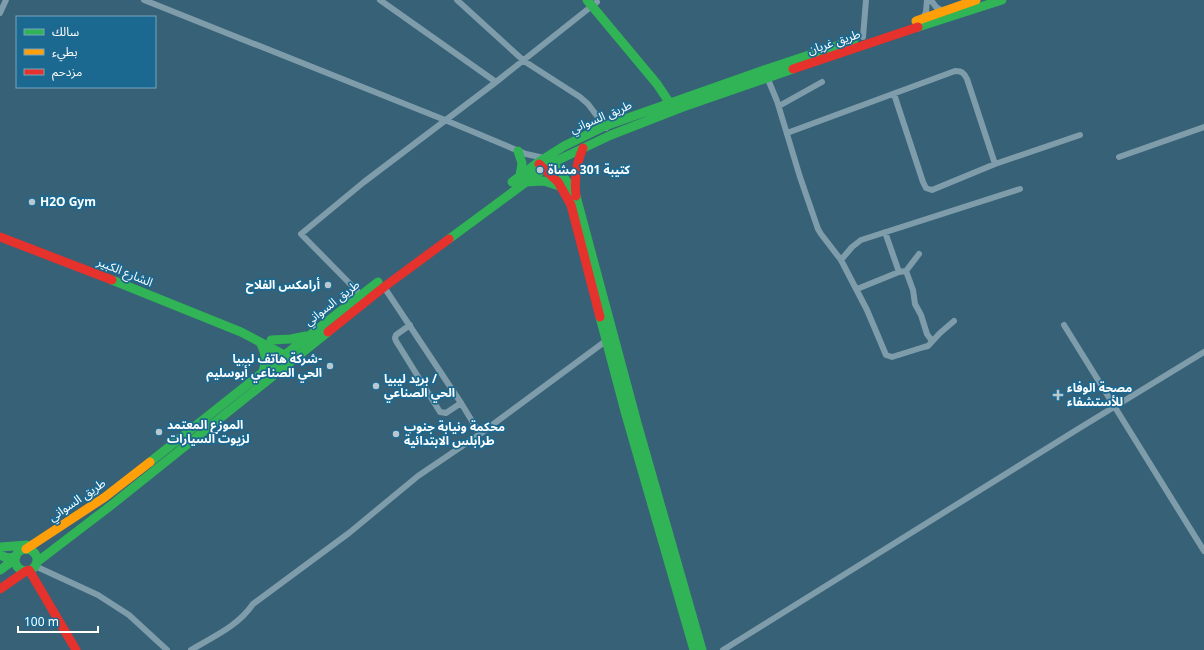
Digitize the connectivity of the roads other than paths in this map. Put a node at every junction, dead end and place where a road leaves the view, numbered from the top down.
1 (6, 0) edge
2 (144, 0) edge
3 (380, 0) edge
4 (457, 0) edge
5 (866, 0) edge
6 (927, 0) edge
7 (931, 0) edge
8 (976, 0) edge
9 (1002, 0) edge
10 (593, 2) edge
11 (943, 11) junction
12 (0, 13) edge
13 (922, 19) junction
14 (863, 37) junction
15 (524, 61) junction
16 (766, 74) junction
17 (496, 82) junction
18 (822, 82) dead end
19 (894, 94) junction
20 (676, 105) junction
21 (779, 106) junction
22 (445, 120) junction
23 (605, 126) junction
24 (1204, 127) edge
25 (787, 133) junction
26 (611, 135) junction
27 (1080, 135) dead end
28 (583, 148) junction
29 (522, 153) junction
30 (1119, 157) dead end
31 (540, 160) junction
32 (995, 164) junction
33 (549, 166) junction
34 (521, 179) junction
35 (562, 187) junction
36 (1020, 189) dead end
37 (576, 196) junction
38 (885, 232) junction
39 (0, 237) edge
40 (919, 254) dead end
41 (841, 260) junction
42 (902, 271) junction
43 (384, 287) junction
44 (857, 289) junction
45 (361, 296) junction
46 (954, 321) dead end
47 (410, 325) junction
48 (1064, 325) dead end
49 (241, 332) junction
50 (311, 335) junction
51 (610, 338) junction
52 (270, 340) junction
53 (932, 341) junction
54 (260, 342) junction
55 (1204, 352) edge
56 (292, 355) junction
57 (262, 374) junction
58 (461, 403) junction
59 (1116, 406) junction
60 (480, 434) junction
61 (30, 546) junction
62 (0, 547) edge
63 (1204, 551) edge
64 (0, 555) edge
65 (16, 558) junction
66 (32, 567) junction
67 (0, 570) edge
68 (0, 589) edge
69 (76, 650) edge
70 (167, 650) edge
71 (191, 650) edge
72 (694, 650) edge
73 (702, 650) edge
74 (723, 650) edge

1 - 12 street
2 - 22 street
3 - 17 street
4 - 15 street
5 - 14 street
6 - 13 street
7 - 11 street
8 - 11 main road, طريق غريان
9 - 16 main road, طريق غريان
10 - 15 street
10 - 20 main road
11 - 13 main road, طريق غريان
13 - 14 main road, طريق غريان
14 - 16 main road, طريق غريان
15 - 17 street
15 - 23 street
16 - 20 main road, طريق غريان
16 - 21 street
17 - 22 street
18 - 21 street
19 - 25 street
19 - 32 street
19 - 32 street
20 - 23 main road, طريق السواني
20 - 26 main road, طريق السواني
21 - 25 street
22 - 29 street
22 - 45 street
23 - 26 street
23 - 31 main road, طريق السواني
24 - 30 street
25 - 41 street
26 - 28 main road, طريق السواني
27 - 32 street
28 - 33 main road, طريق السواني
28 - 37 main road
29 - 31 street
29 - 34 main road
31 - 33 main road
31 - 34 main road, طريق السواني
33 - 34 main road, طريق السواني
33 - 35 main road
33 - 37 main road
34 - 35 main road
34 - 43 main road, طريق السواني
34 - 45 main road, طريق السواني
35 - 51 main road
36 - 38 street
37 - 51 main road
38 - 41 street
38 - 42 street
39 - 49 main road, الشارع الكبير
40 - 42 street
41 - 44 street
42 - 44 street
42 - 53 street
43 - 47 street
43 - 56 main road, طريق السواني
44 - 53 street
45 - 50 main road, طريق السواني
46 - 53 street
47 - 58 street
47 - 58 street
48 - 59 street
49 - 52 main road, الشارع الكبير
49 - 54 main road, الشارع الكبير
50 - 52 main road
50 - 56 main road, طريق السواني
51 - 60 street
51 - 72 main road
51 - 73 main road
52 - 56 main road, الشارع الكبير
54 - 56 main road, الشارع الكبير
54 - 57 main road
55 - 59 street
56 - 57 main road, طريق السواني
56 - 66 main road, طريق السواني
57 - 61 main road, طريق السواني
58 - 60 street
59 - 63 street
59 - 74 street
60 - 71 street
61 - 62 main road
61 - 65 main road
61 - 66 main road
64 - 65 main road
65 - 66 main road
65 - 67 main road
66 - 68 main road, طريق السواني
66 - 69 main road
66 - 70 street

